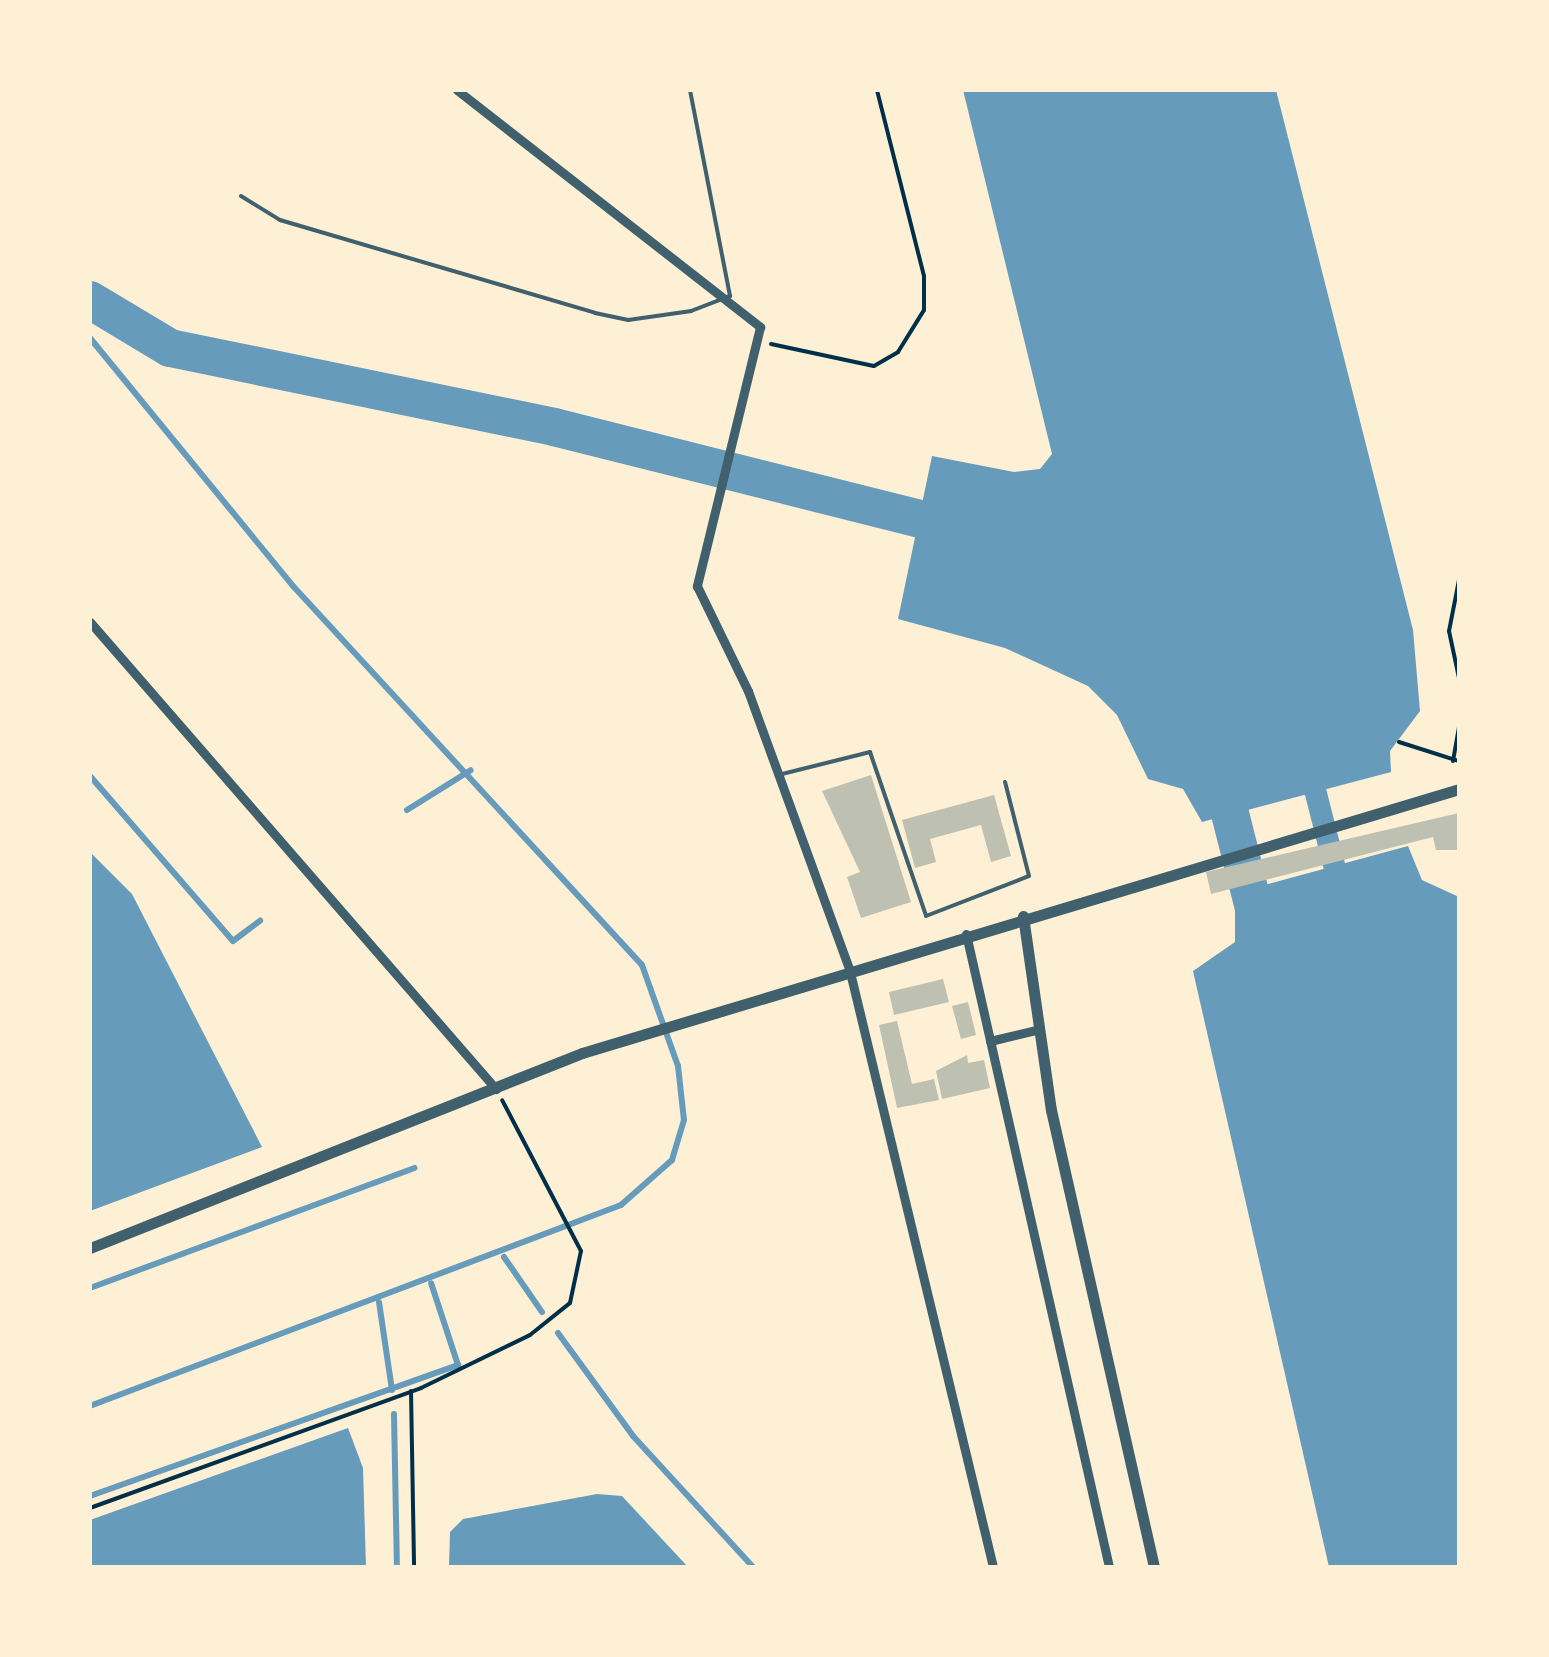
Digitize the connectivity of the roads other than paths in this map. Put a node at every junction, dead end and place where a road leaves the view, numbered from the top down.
1 (456, 90) edge
2 (690, 90) edge
3 (241, 196) dead end
4 (730, 296) junction
5 (90, 622) edge
6 (778, 775) junction
7 (1005, 782) dead end
8 (1456, 790) edge
9 (1023, 916) junction
10 (966, 934) junction
11 (850, 968) junction
12 (1040, 1029) junction
13 (990, 1041) junction
14 (496, 1089) junction
15 (90, 1248) edge
16 (993, 1567) edge
17 (1110, 1567) edge
18 (1154, 1567) edge

1 - 4 street
2 - 4 lane
3 - 4 lane
4 - 6 street
5 - 14 street
6 - 7 lane
6 - 11 street
8 - 9 street
9 - 10 street
9 - 12 street
10 - 11 street
10 - 13 street
11 - 14 street
11 - 16 street
12 - 13 street
12 - 18 street
13 - 17 street
14 - 15 street

